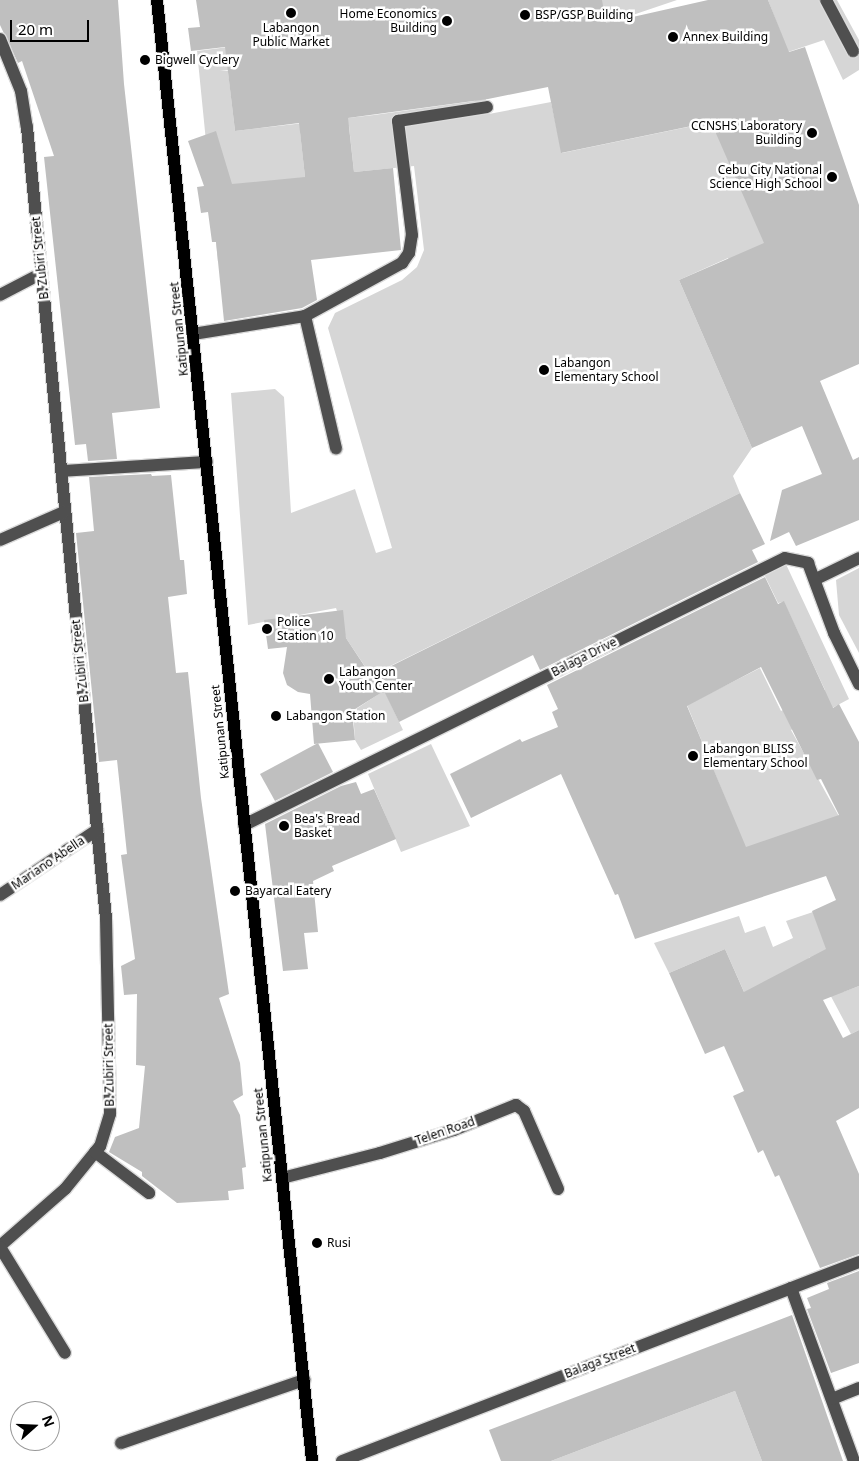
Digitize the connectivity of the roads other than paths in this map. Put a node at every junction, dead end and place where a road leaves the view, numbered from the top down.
1 (157, 0) edge
2 (826, 0) edge
3 (0, 39) edge
4 (853, 51) dead end
5 (4, 58) edge
6 (487, 107) dead end
7 (42, 273) junction
8 (0, 295) edge
9 (304, 316) junction
10 (193, 334) junction
11 (336, 448) dead end
12 (207, 462) junction
13 (62, 471) junction
14 (64, 512) junction
15 (0, 540) edge
16 (859, 558) edge
17 (816, 579) junction
18 (859, 684) edge
19 (244, 825) junction
20 (97, 830) junction
21 (0, 896) edge
22 (95, 1152) junction
23 (282, 1178) junction
24 (558, 1189) dead end
25 (149, 1193) dead end
26 (0, 1246) edge
27 (859, 1262) edge
28 (791, 1288) junction
29 (65, 1353) dead end
30 (304, 1380) junction
31 (859, 1388) edge
32 (832, 1399) junction
33 (121, 1443) dead end
34 (312, 1461) edge
35 (342, 1461) edge
36 (854, 1461) edge

1 - 10 main road, Katipunan Street
2 - 4 street
3 - 5 street, B. Zubiri Street
5 - 7 street, B. Zubiri Street
6 - 9 street
7 - 8 street
7 - 13 street, B. Zubiri Street
9 - 10 street
9 - 11 street
10 - 12 main road, Katipunan Street
12 - 13 street
12 - 19 main road, Katipunan Street
13 - 14 street, B. Zubiri Street
14 - 15 street
14 - 20 street, B. Zubiri Street
16 - 17 street
17 - 18 street, Balaga Drive
17 - 19 street, Balaga Drive
19 - 23 main road, Katipunan Street
20 - 21 street, Mariano Abella
20 - 22 street, B. Zubiri Street
22 - 25 street
22 - 26 street, B. Zubiri Street
23 - 24 street, Telen Road
23 - 30 main road, Katipunan Street
26 - 29 street
27 - 28 street, Balaga Street
28 - 32 street
28 - 35 street, Balaga Street
30 - 33 street
30 - 34 main road, Katipunan Street
31 - 32 street
32 - 36 street

